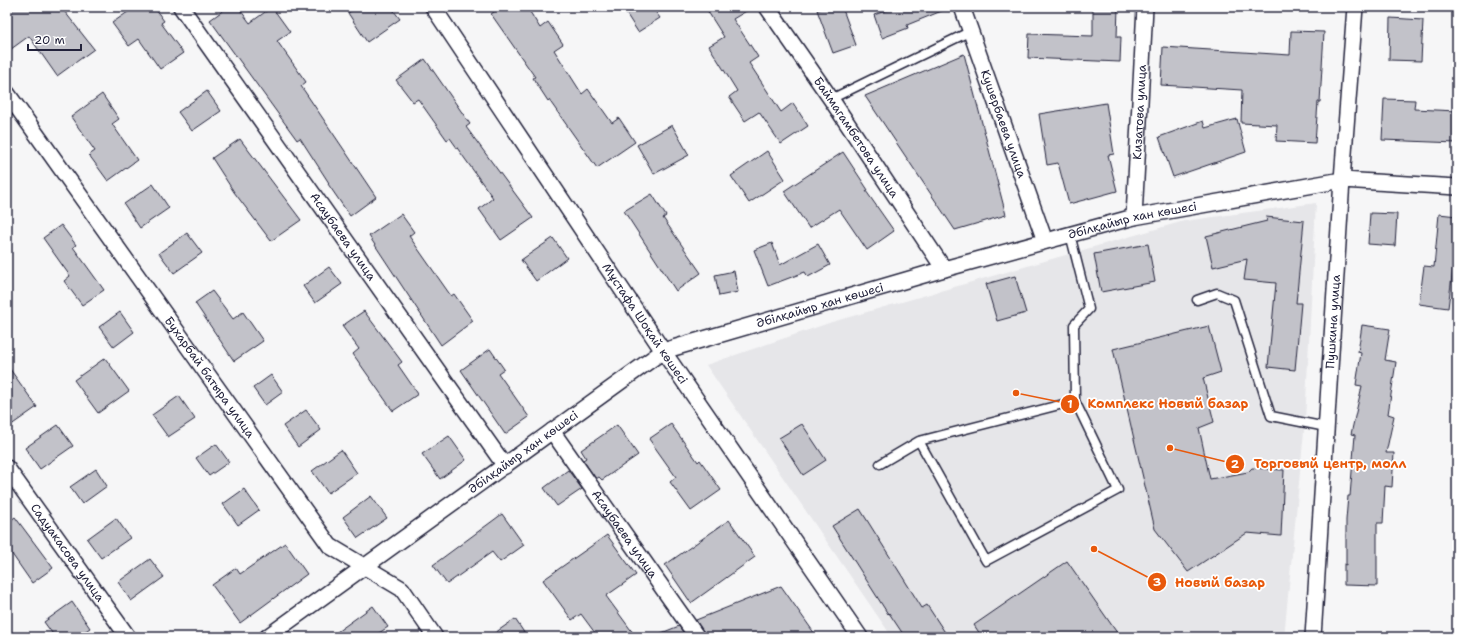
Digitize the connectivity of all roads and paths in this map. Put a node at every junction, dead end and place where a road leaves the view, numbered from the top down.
1 (181, 7) edge
2 (433, 7) edge
3 (767, 7) edge
4 (962, 7) edge
5 (1145, 7) edge
6 (1355, 7) edge
7 (971, 31) junction
8 (7, 93) edge
9 (831, 99) junction
10 (1342, 180) junction
11 (1457, 187) edge
12 (1134, 217) junction
13 (1070, 234) junction
14 (1045, 241) junction
15 (944, 269) junction
16 (1197, 300) dead end
17 (663, 351) junction
18 (1075, 401) junction
19 (1326, 427) junction
20 (552, 432) junction
21 (919, 441) junction
22 (880, 464) dead end
23 (504, 466) junction
24 (7, 468) edge
25 (365, 566) junction
26 (128, 637) edge
27 (267, 637) edge
28 (435, 637) edge
29 (697, 637) edge
30 (860, 637) edge
31 (1313, 637) edge

1 - 23 street, Асаубаева улица
2 - 17 street, Мұстафа Шоқай көшесі
3 - 9 street, Баймагамбетова улица
4 - 7 street, Кушербаева улица
5 - 12 street, Кизатова улица
6 - 10 street, Пушкина улица
7 - 9 lane
7 - 14 street, Кушербаева улица
8 - 25 street, Бухарбай батыра улица
9 - 15 street, Баймагамбетова улица
10 - 11 street, Әбілқайыр хан көшесі
10 - 12 street, Әбілқайыр хан көшесі
10 - 19 street, Пушкина улица
12 - 13 street, Әбілқайыр хан көшесі
13 - 14 street, Әбілқайыр хан көшесі
13 - 18 lane
14 - 15 street, Әбілқайыр хан көшесі
15 - 17 street, Әбілқайыр хан көшесі
16 - 19 lane
17 - 20 street, Әбілқайыр хан көшесі
17 - 30 street, Мұстафа Шоқай көшесі
18 - 21 lane
18 - 21 lane
19 - 31 street, Пушкина улица
20 - 23 street, Әбілқайыр хан көшесі
20 - 29 street, Асаубаева улица
21 - 22 lane
23 - 25 street, Әбілқайыр хан көшесі
24 - 26 street, Садуакасова улица
25 - 27 street, Әбілқайыр хан көшесі
25 - 28 street, Бухарбай батыра улица

